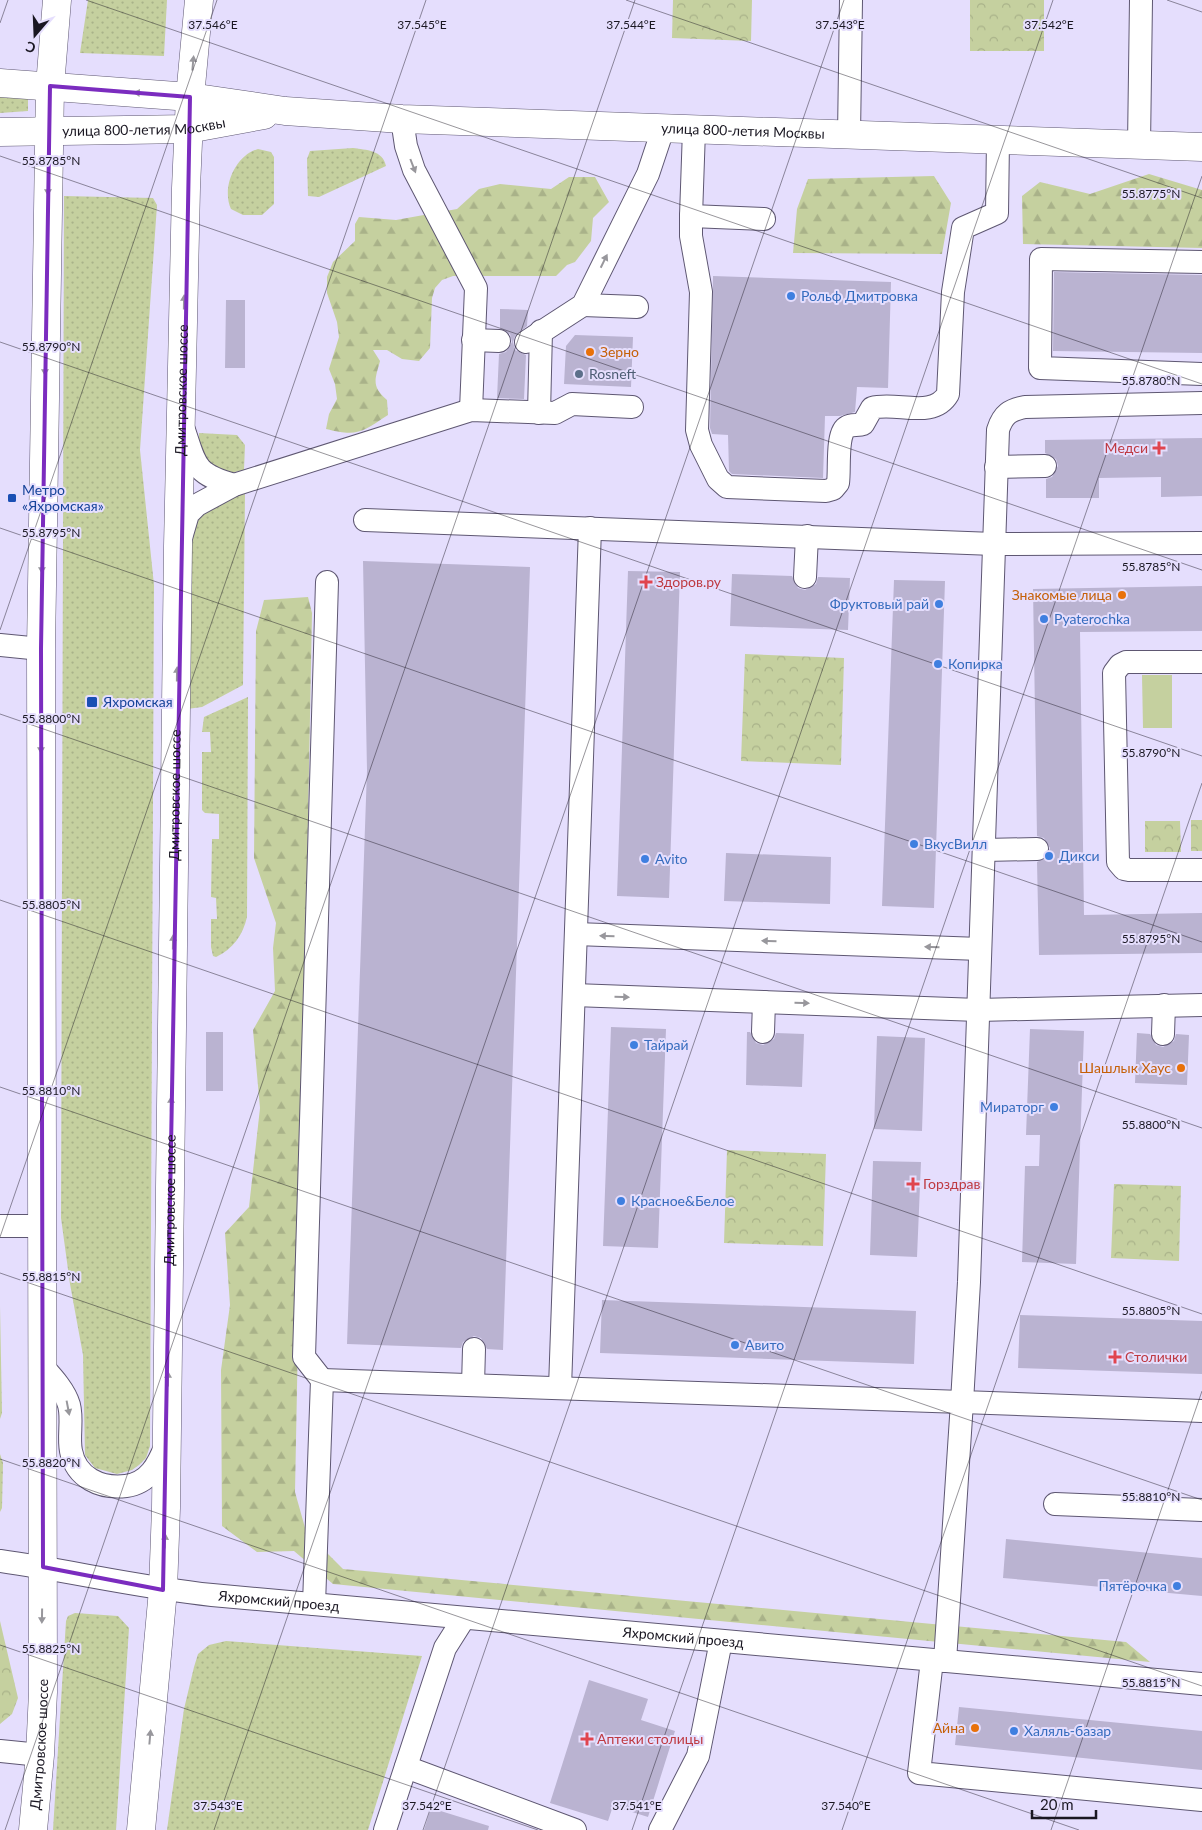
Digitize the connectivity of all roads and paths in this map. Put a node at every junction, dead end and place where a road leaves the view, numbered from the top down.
1 (56, 0) edge
2 (199, 0) edge
3 (851, 0) edge
4 (1142, 0) edge
5 (0, 83) edge
6 (50, 86) junction
7 (190, 97) junction
8 (285, 111) junction
9 (402, 118) junction
10 (188, 129) junction
11 (663, 129) junction
12 (694, 130) junction
13 (0, 132) edge
14 (49, 132) junction
15 (849, 135) junction
16 (998, 140) junction
17 (1139, 145) junction
18 (1202, 147) edge
19 (691, 216) junction
20 (764, 219) dead end
21 (1202, 262) edge
22 (583, 304) junction
23 (637, 307) dead end
24 (474, 340) junction
25 (499, 341) dead end
26 (1202, 374) edge
27 (1202, 403) edge
28 (632, 407) dead end
29 (471, 410) junction
30 (539, 413) junction
31 (182, 424) junction
32 (1046, 466) dead end
33 (996, 467) junction
34 (234, 486) junction
35 (365, 520) dead end
36 (590, 528) junction
37 (807, 536) junction
38 (1202, 542) edge
39 (994, 544) junction
40 (178, 546) junction
41 (805, 576) dead end
42 (327, 582) dead end
43 (0, 645) edge
44 (41, 649) junction
45 (1202, 662) edge
46 (1037, 849) dead end
47 (984, 850) junction
48 (1202, 870) edge
49 (576, 934) junction
50 (980, 948) junction
51 (574, 995) junction
52 (764, 1002) junction
53 (1164, 1005) junction
54 (1202, 1005) edge
55 (978, 1010) junction
56 (763, 1032) dead end
57 (1163, 1034) dead end
58 (0, 1226) edge
59 (42, 1226) junction
60 (474, 1349) dead end
61 (43, 1367) junction
62 (322, 1380) junction
63 (473, 1385) junction
64 (560, 1388) junction
65 (962, 1402) junction
66 (1202, 1411) edge
67 (167, 1443) junction
68 (1055, 1504) dead end
69 (1202, 1510) edge
70 (0, 1562) edge
71 (42, 1567) junction
72 (162, 1590) junction
73 (314, 1604) junction
74 (464, 1618) junction
75 (721, 1641) junction
76 (938, 1660) junction
77 (1202, 1684) edge
78 (0, 1751) edge
79 (40, 1754) junction
80 (406, 1767) junction
81 (1202, 1800) edge
82 (33, 1830) edge
83 (141, 1830) edge
84 (384, 1830) edge
85 (575, 1830) edge
86 (660, 1830) edge

1 - 6 main road, Дмитровское шоссе
7 -> 2 main road, Дмитровское шоссе
3 - 15 street
4 - 17 street
5 - 6 main road, улица 800-летия Москвы
7 -> 6 main road, улица 800-летия Москвы
6 - 14 main road, Дмитровское шоссе
7 - 8 main road, улица 800-летия Москвы
7 - 10 main road, Дмитровское шоссе
8 - 9 main road, улица 800-летия Москвы
8 - 10 main road, улица 800-летия Москвы
9 - 11 main road, улица 800-летия Москвы
9 -> 24 street
10 - 14 main road, улица 800-летия Москвы
31 -> 10 main road, Дмитровское шоссе
11 - 12 main road, улица 800-летия Москвы
22 -> 11 street
12 - 15 main road, улица 800-летия Москвы
12 - 19 street
13 - 14 main road, улица 800-летия Москвы
14 -> 44 main road, Дмитровское шоссе
15 - 16 main road, улица 800-летия Москвы
16 - 17 main road, улица 800-летия Москвы
16 - 19 street
17 - 18 main road, улица 800-летия Москвы
19 - 20 street
21 - 26 street
22 - 23 street
22 - 30 street
24 - 25 street
24 - 29 street
27 - 33 street
28 - 30 street
29 - 30 street
29 - 34 street
31 - 34 street
31 - 40 main road, Дмитровское шоссе
32 - 33 street
33 - 39 street
34 - 40 street
35 - 36 street
36 - 37 street
36 - 49 street
37 - 39 street
37 - 41 street
38 - 39 street
39 - 47 street
67 -> 40 main road, Дмитровское шоссе
42 - 62 street
43 - 44 street
44 -> 59 main road, Дмитровское шоссе
45 - 48 street
46 - 47 street
47 - 50 street
50 -> 49 street
49 - 51 street
50 - 55 street
51 -> 52 street
51 - 64 street
52 -> 55 street
52 - 56 street
53 - 54 street
53 - 55 street
53 - 57 street
55 - 65 street
58 - 59 street
59 - 61 main road, Дмитровское шоссе
60 - 63 street
61 -> 67 street
61 - 71 main road, Дмитровское шоссе
62 - 63 street
62 - 73 street
63 - 64 street
64 - 65 street
65 - 66 street
65 - 76 street
72 -> 67 main road, Дмитровское шоссе
68 - 69 street
70 - 71 street
71 - 72 street
71 -> 79 main road, Дмитровское шоссе
72 - 73 street, Яхромский проезд
83 -> 72 main road, Дмитровское шоссе
73 - 74 street, Яхромский проезд
74 - 75 street, Яхромский проезд
74 - 80 street
75 - 76 street, Яхромский проезд
75 - 86 street
76 - 77 street, Яхромский проезд
76 - 81 street
78 - 79 street
79 - 82 main road, Дмитровское шоссе
80 - 84 street
80 - 85 street

